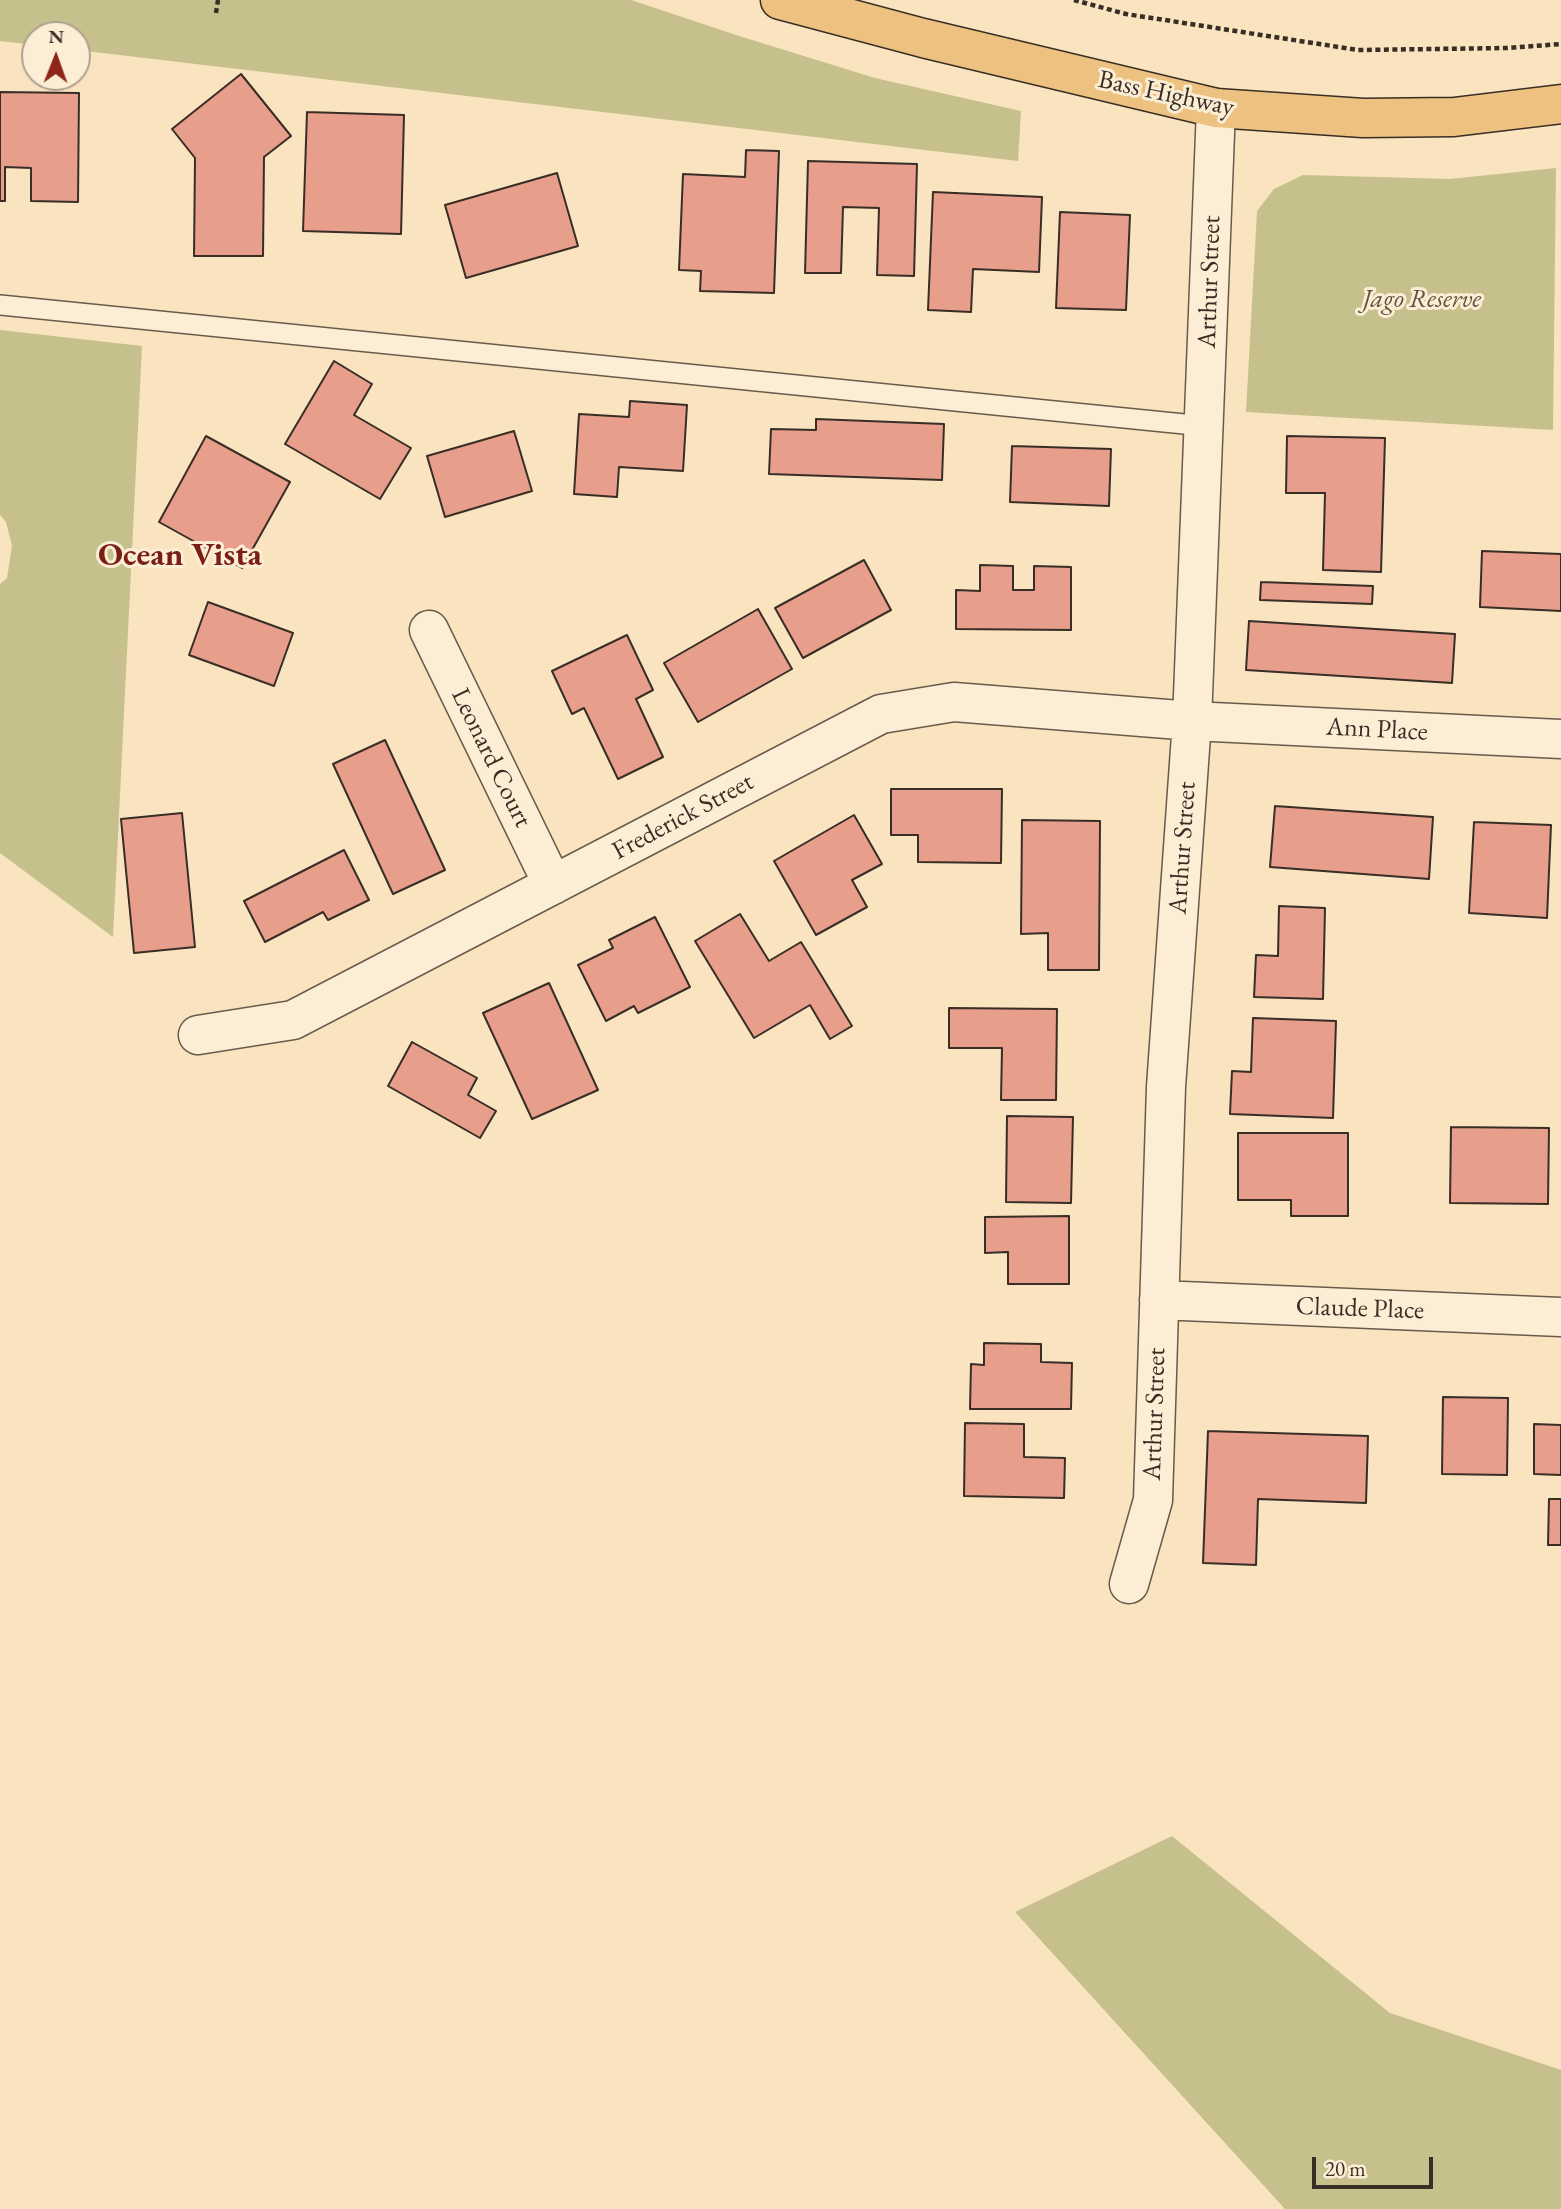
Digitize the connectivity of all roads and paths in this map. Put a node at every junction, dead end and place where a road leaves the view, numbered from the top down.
1 (218, 0) edge
2 (780, 0) edge
3 (1074, 0) edge
4 (216, 13) dead end
5 (1561, 44) edge
6 (1561, 104) edge
7 (1216, 108) junction
8 (0, 305) edge
9 (1204, 426) junction
10 (429, 630) dead end
11 (1192, 721) junction
12 (1561, 739) edge
13 (552, 886) junction
14 (198, 1035) dead end
15 (1158, 1300) junction
16 (1561, 1317) edge
17 (1129, 1584) dead end

1 - 4 path
2 - 7 highway, Bass Highway
3 - 5 path
6 - 7 highway, Bass Highway
7 - 9 street, Arthur Street
8 - 9 lane
9 - 11 street, Arthur Street
10 - 13 street, Leonard Court
11 - 12 street, Ann Place
11 - 13 street, Frederick Street
11 - 15 street, Arthur Street
13 - 14 street, Frederick Street
15 - 16 street, Claude Place
15 - 17 street, Arthur Street

